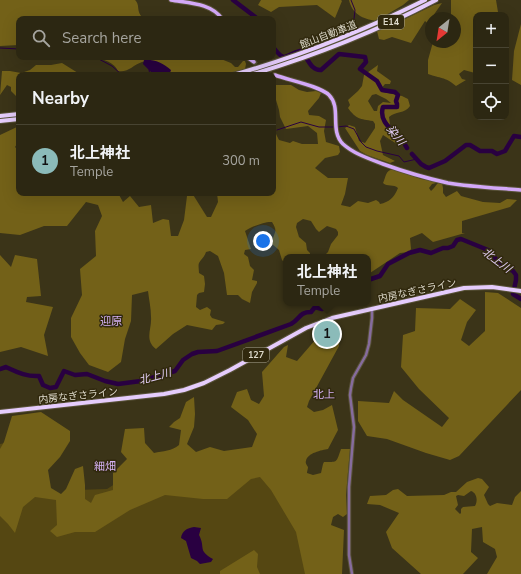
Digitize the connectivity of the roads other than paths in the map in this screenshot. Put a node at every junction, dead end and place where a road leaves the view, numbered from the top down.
1 (171, 0) edge
2 (425, 0) edge
3 (436, 0) edge
4 (220, 16) edge
5 (344, 40) junction
6 (251, 60) edge
7 (254, 62) tunnel mouth
8 (280, 64) junction
9 (247, 72) edge
10 (258, 72) edge
11 (276, 75) edge
12 (16, 114) edge
13 (0, 116) edge
14 (16, 119) edge
15 (0, 121) edge
16 (521, 190) edge
17 (520, 291) edge
18 (372, 308) junction
19 (0, 412) edge
20 (352, 574) edge

1 - 4 main road
2 - 5 highway, 館山自動車道 / E14
3 - 5 highway, 館山自動車道 / E14
5 - 8 highway, 館山自動車道 / E14
6 - 7 main road
8 - 9 highway, 館山自動車道 / E14
8 - 10 highway, 館山自動車道 / E14
11 - 16 main road
12 - 13 highway
14 - 15 highway
17 - 18 highway, 内房なぎさライン / 127
18 - 19 highway, 内房なぎさライン / 127
18 - 20 street

